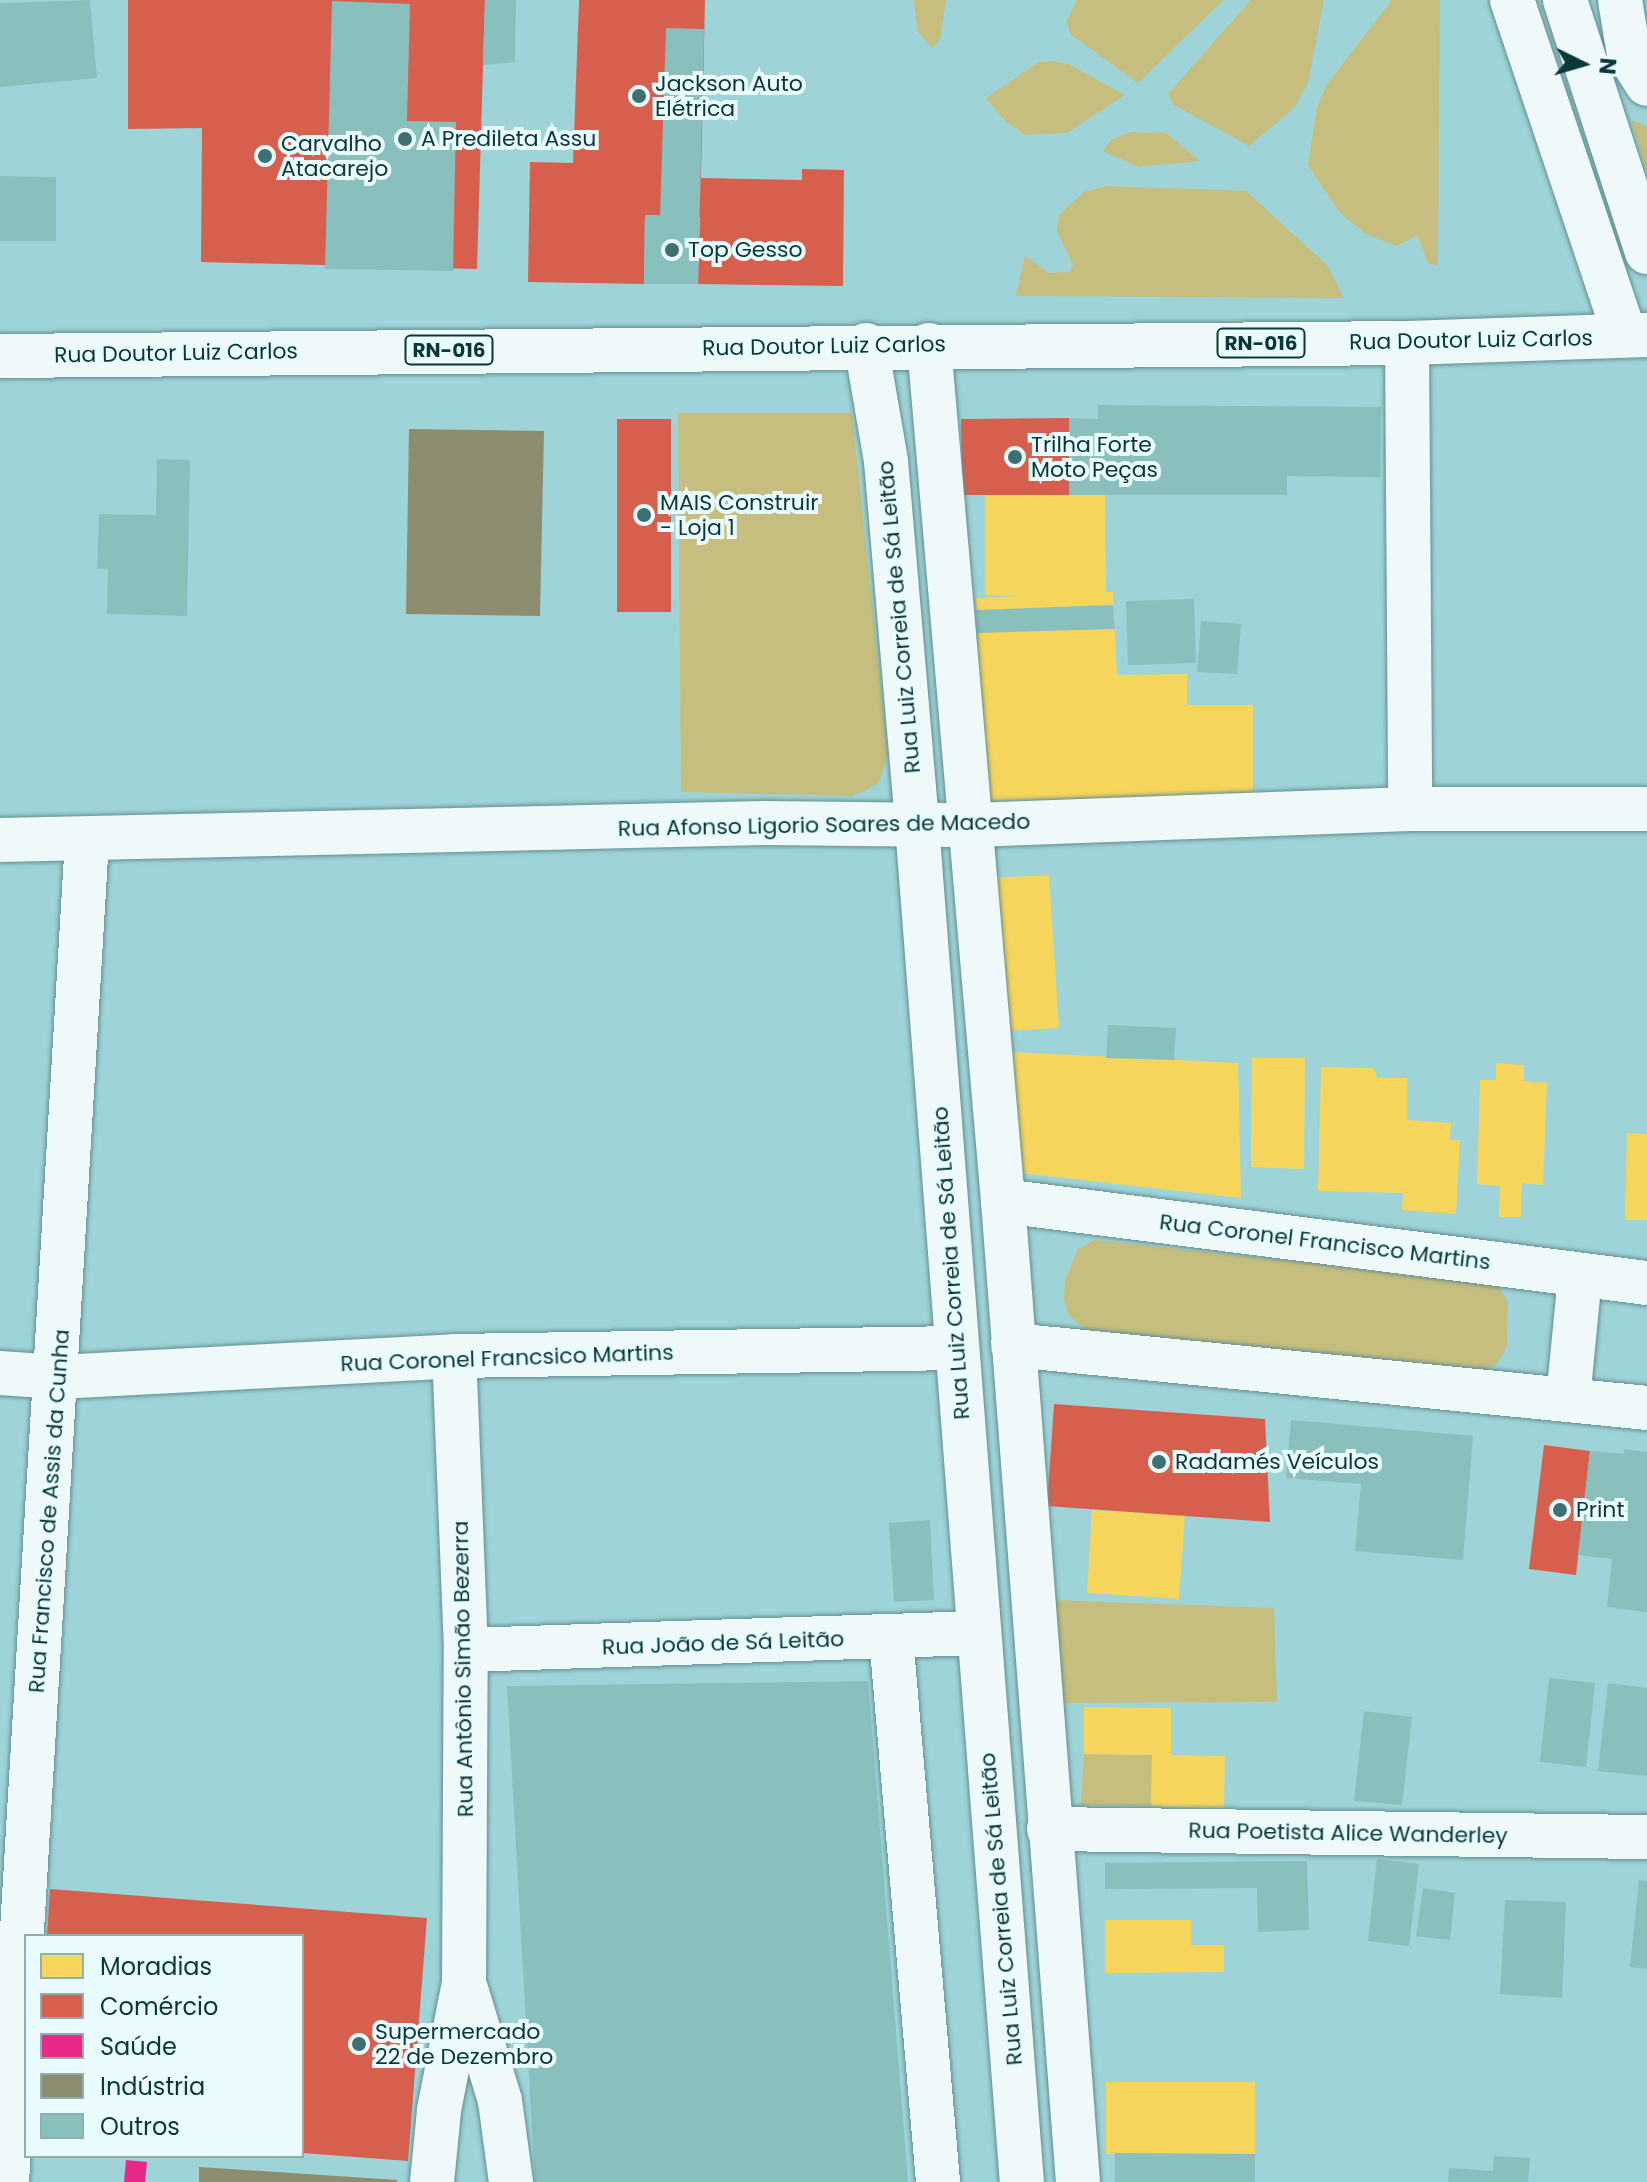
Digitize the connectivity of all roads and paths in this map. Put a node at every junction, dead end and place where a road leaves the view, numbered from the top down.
1 (1512, 0) edge
2 (1565, 0) edge
3 (1620, 0) edge
4 (1647, 84) edge
5 (1647, 252) edge
6 (1636, 336) edge
7 (1407, 343) junction
8 (866, 345) junction
9 (929, 345) junction
10 (0, 356) edge
11 (1410, 809) junction
12 (1647, 809) edge
13 (917, 825) junction
14 (972, 825) junction
15 (0, 840) edge
16 (87, 840) junction
17 (1003, 1201) junction
18 (1580, 1277) junction
19 (1647, 1283) edge
20 (1013, 1345) junction
21 (957, 1348) junction
22 (454, 1356) junction
23 (0, 1373) edge
24 (58, 1377) junction
25 (1568, 1399) junction
26 (1647, 1408) edge
27 (979, 1633) junction
28 (891, 1637) junction
29 (466, 1650) junction
30 (1049, 1829) junction
31 (1647, 1837) edge
32 (464, 1983) junction
33 (7, 2182) edge
34 (432, 2182) edge
35 (511, 2182) edge
36 (938, 2182) edge
37 (1022, 2182) edge
38 (1078, 2182) edge

1 - 6 street
2 - 5 street
3 - 4 street
6 - 7 street, Rua Doutor Luiz Carlos / RN-016
7 - 9 street, Rua Doutor Luiz Carlos / RN-016
7 - 11 street
8 - 9 street, Rua Doutor Luiz Carlos / RN-016
8 - 10 street, Rua Doutor Luiz Carlos / RN-016
8 - 13 street, Rua Luiz Correia de Sá Leitão
9 - 14 street
11 - 12 street, Rua Afonso Ligorio Soares de Macedo
11 - 14 street, Rua Afonso Ligorio Soares de Macedo
13 - 14 street, Rua Afonso Ligorio Soares de Macedo
13 - 16 street, Rua Afonso Ligorio Soares de Macedo
13 - 21 street, Rua Luiz Correia de Sá Leitão
14 - 17 street
15 - 16 street, Rua Afonso Ligorio Soares de Macedo
16 - 24 street, Rua Francisco de Assis da Cunha
17 - 18 street, Rua Coronel Francisco Martins
17 - 20 street
18 - 19 street, Rua Coronel Francisco Martins
18 - 25 street
20 - 25 street
20 - 30 street
21 - 22 street, Rua Coronel Francsico Martins
21 - 27 street, Rua Luiz Correia de Sá Leitão
22 - 24 street, Rua Coronel Francsico Martins
22 - 29 street, Rua Antônio Simão Bezerra
23 - 24 street
24 - 33 street, Rua Francisco de Assis da Cunha
25 - 26 street
27 - 28 street, Rua João de Sá Leitão
27 - 37 street, Rua Luiz Correia de Sá Leitão
28 - 29 street, Rua João de Sá Leitão
28 - 36 street
29 - 32 street, Rua Antônio Simão Bezerra
30 - 31 street, Rua Poetista Alice Wanderley
30 - 38 street
32 - 34 street, Rua Antônio Simão Bezerra
32 - 35 street, Rua Antônio Simão Bezerra

